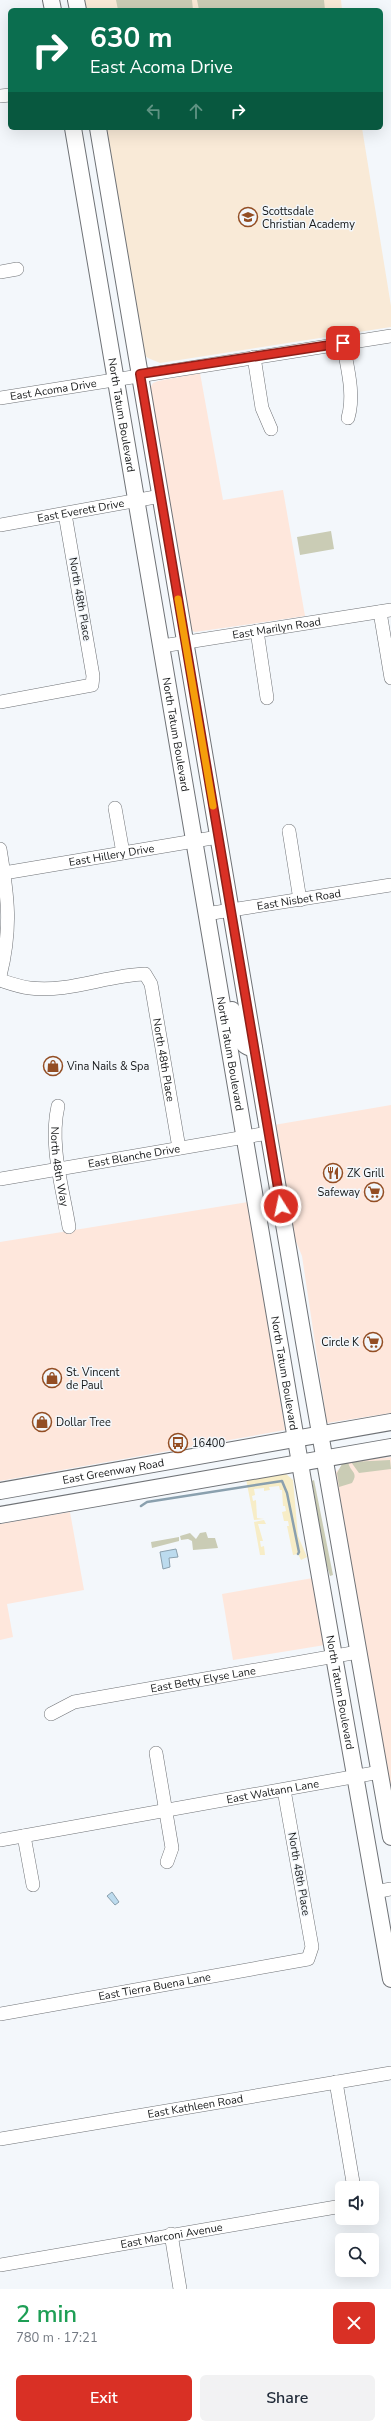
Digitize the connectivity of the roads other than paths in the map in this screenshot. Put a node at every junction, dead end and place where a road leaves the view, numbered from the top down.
1 (73, 130) edge
2 (98, 130) edge
3 (17, 269) dead end
4 (0, 272) edge
5 (391, 336) edge
6 (343, 343) junction
7 (254, 357) junction
8 (140, 374) junction
9 (116, 378) junction
10 (0, 398) edge
11 (348, 418) dead end
12 (271, 429) dead end
13 (161, 496) junction
14 (137, 501) junction
15 (65, 514) junction
16 (0, 525) edge
17 (385, 611) edge
18 (257, 631) junction
19 (185, 643) junction
20 (162, 646) junction
21 (391, 678) edge
22 (267, 698) dead end
23 (0, 702) edge
24 (116, 808) dead end
25 (289, 831) dead end
26 (218, 837) junction
27 (195, 840) junction
28 (0, 849) edge
29 (123, 853) junction
30 (4, 873) junction
31 (391, 885) edge
32 (300, 900) junction
33 (230, 910) junction
34 (206, 914) junction
35 (0, 976) edge
36 (217, 977) junction
37 (0, 980) edge
38 (254, 1048) junction
39 (58, 1106) dead end
40 (268, 1133) junction
41 (245, 1137) junction
42 (179, 1148) junction
43 (59, 1168) junction
44 (0, 1179) edge
45 (69, 1227) dead end
46 (288, 1250) junction
47 (274, 1305) junction
48 (312, 1390) junction
49 (391, 1422) edge
50 (320, 1433) junction
51 (297, 1437) junction
52 (391, 1447) edge
53 (324, 1457) junction
54 (300, 1461) junction
55 (0, 1491) edge
56 (0, 1515) edge
57 (358, 1652) junction
58 (334, 1656) junction
59 (51, 1714) dead end
60 (156, 1753) dead end
61 (380, 1772) junction
62 (356, 1777) junction
63 (284, 1790) junction
64 (166, 1812) junction
65 (24, 1836) junction
66 (391, 1837) edge
67 (0, 1840) edge
68 (167, 1862) dead end
69 (33, 1886) dead end
70 (391, 1889) edge
71 (375, 1892) junction
72 (308, 1959) joint
73 (391, 1979) edge
74 (0, 2014) edge
75 (391, 2073) edge
76 (336, 2082) junction
77 (0, 2139) edge
78 (353, 2181) edge
79 (335, 2207) edge
80 (171, 2234) junction
81 (0, 2265) edge
82 (180, 2289) edge

1 - 9 main road, North Tatum Boulevard
2 - 8 main road, North Tatum Boulevard
3 - 4 street
5 - 6 street, East Acoma Drive
6 - 7 street, East Acoma Drive
6 - 11 street
7 - 8 street, East Acoma Drive
7 - 12 street
8 - 9 street, East Acoma Drive
8 - 13 main road, North Tatum Boulevard
9 - 10 street, East Acoma Drive
9 - 14 main road, North Tatum Boulevard
13 - 14 street, East Everett Drive
13 - 19 main road, North Tatum Boulevard
14 - 15 street, East Everett Drive
14 - 20 main road, North Tatum Boulevard
15 - 16 street, East Everett Drive
15 - 23 street, North 48th Place
17 - 18 street, East Marilyn Road
17 - 21 street
18 - 19 street, East Marilyn Road
18 - 22 street
19 - 20 street, East Marilyn Road
19 - 26 main road, North Tatum Boulevard
20 - 27 main road, North Tatum Boulevard
24 - 29 street
25 - 32 street
26 - 27 street, East Hillery Drive
26 - 33 main road, North Tatum Boulevard
27 - 29 street, East Hillery Drive
27 - 34 main road, North Tatum Boulevard
28 - 30 street
29 - 30 street, East Hillery Drive
30 - 35 street
31 - 32 street, East Nisbet Road
32 - 33 street, East Nisbet Road
33 - 34 street, East Nisbet Road
33 - 38 main road, North Tatum Boulevard
34 - 36 main road, North Tatum Boulevard
36 - 38 main road
36 - 41 main road, North Tatum Boulevard
37 - 42 street, North 48th Place
38 - 40 main road, North Tatum Boulevard
39 - 43 street, North 48th Way
40 - 41 street, East Blanche Drive
40 - 46 main road, North Tatum Boulevard
41 - 42 street, East Blanche Drive
41 - 46 main road
41 - 47 main road, North Tatum Boulevard
42 - 43 street, East Blanche Drive
43 - 44 street, East Blanche Drive
43 - 45 street, North 48th Way
46 - 47 main road
46 - 48 main road, North Tatum Boulevard
47 - 48 main road
47 - 51 main road, North Tatum Boulevard
48 - 50 main road, North Tatum Boulevard
49 - 50 main road, East Greenway Road
50 - 51 main road, East Greenway Road
50 - 53 main road, North Tatum Boulevard
51 - 54 main road, North Tatum Boulevard
51 - 55 main road, East Greenway Road
52 - 53 main road
53 - 54 main road
53 - 57 main road, North Tatum Boulevard
54 - 56 main road
54 - 58 main road, North Tatum Boulevard
57 - 58 street, East Betty Elyse Lane
57 - 61 main road, North Tatum Boulevard
58 - 59 street, East Betty Elyse Lane
58 - 62 main road, North Tatum Boulevard
60 - 64 street
61 - 62 street, East Waltann Lane
61 - 66 main road, North Tatum Boulevard
62 - 63 street, East Waltann Lane
62 - 71 main road, North Tatum Boulevard
63 - 64 street, East Waltann Lane
63 - 72 street, North 48th Place
64 - 65 street, East Waltann Lane
64 - 68 street
65 - 67 street, East Waltann Lane
65 - 69 street
70 - 71 street
71 - 73 main road, North Tatum Boulevard
72 - 74 street, East Tierra Buena Lane
75 - 76 street, East Kathleen Road
76 - 77 street, East Kathleen Road
76 - 78 street
79 - 80 street, East Marconi Avenue
80 - 81 street, East Marconi Avenue
80 - 82 street

